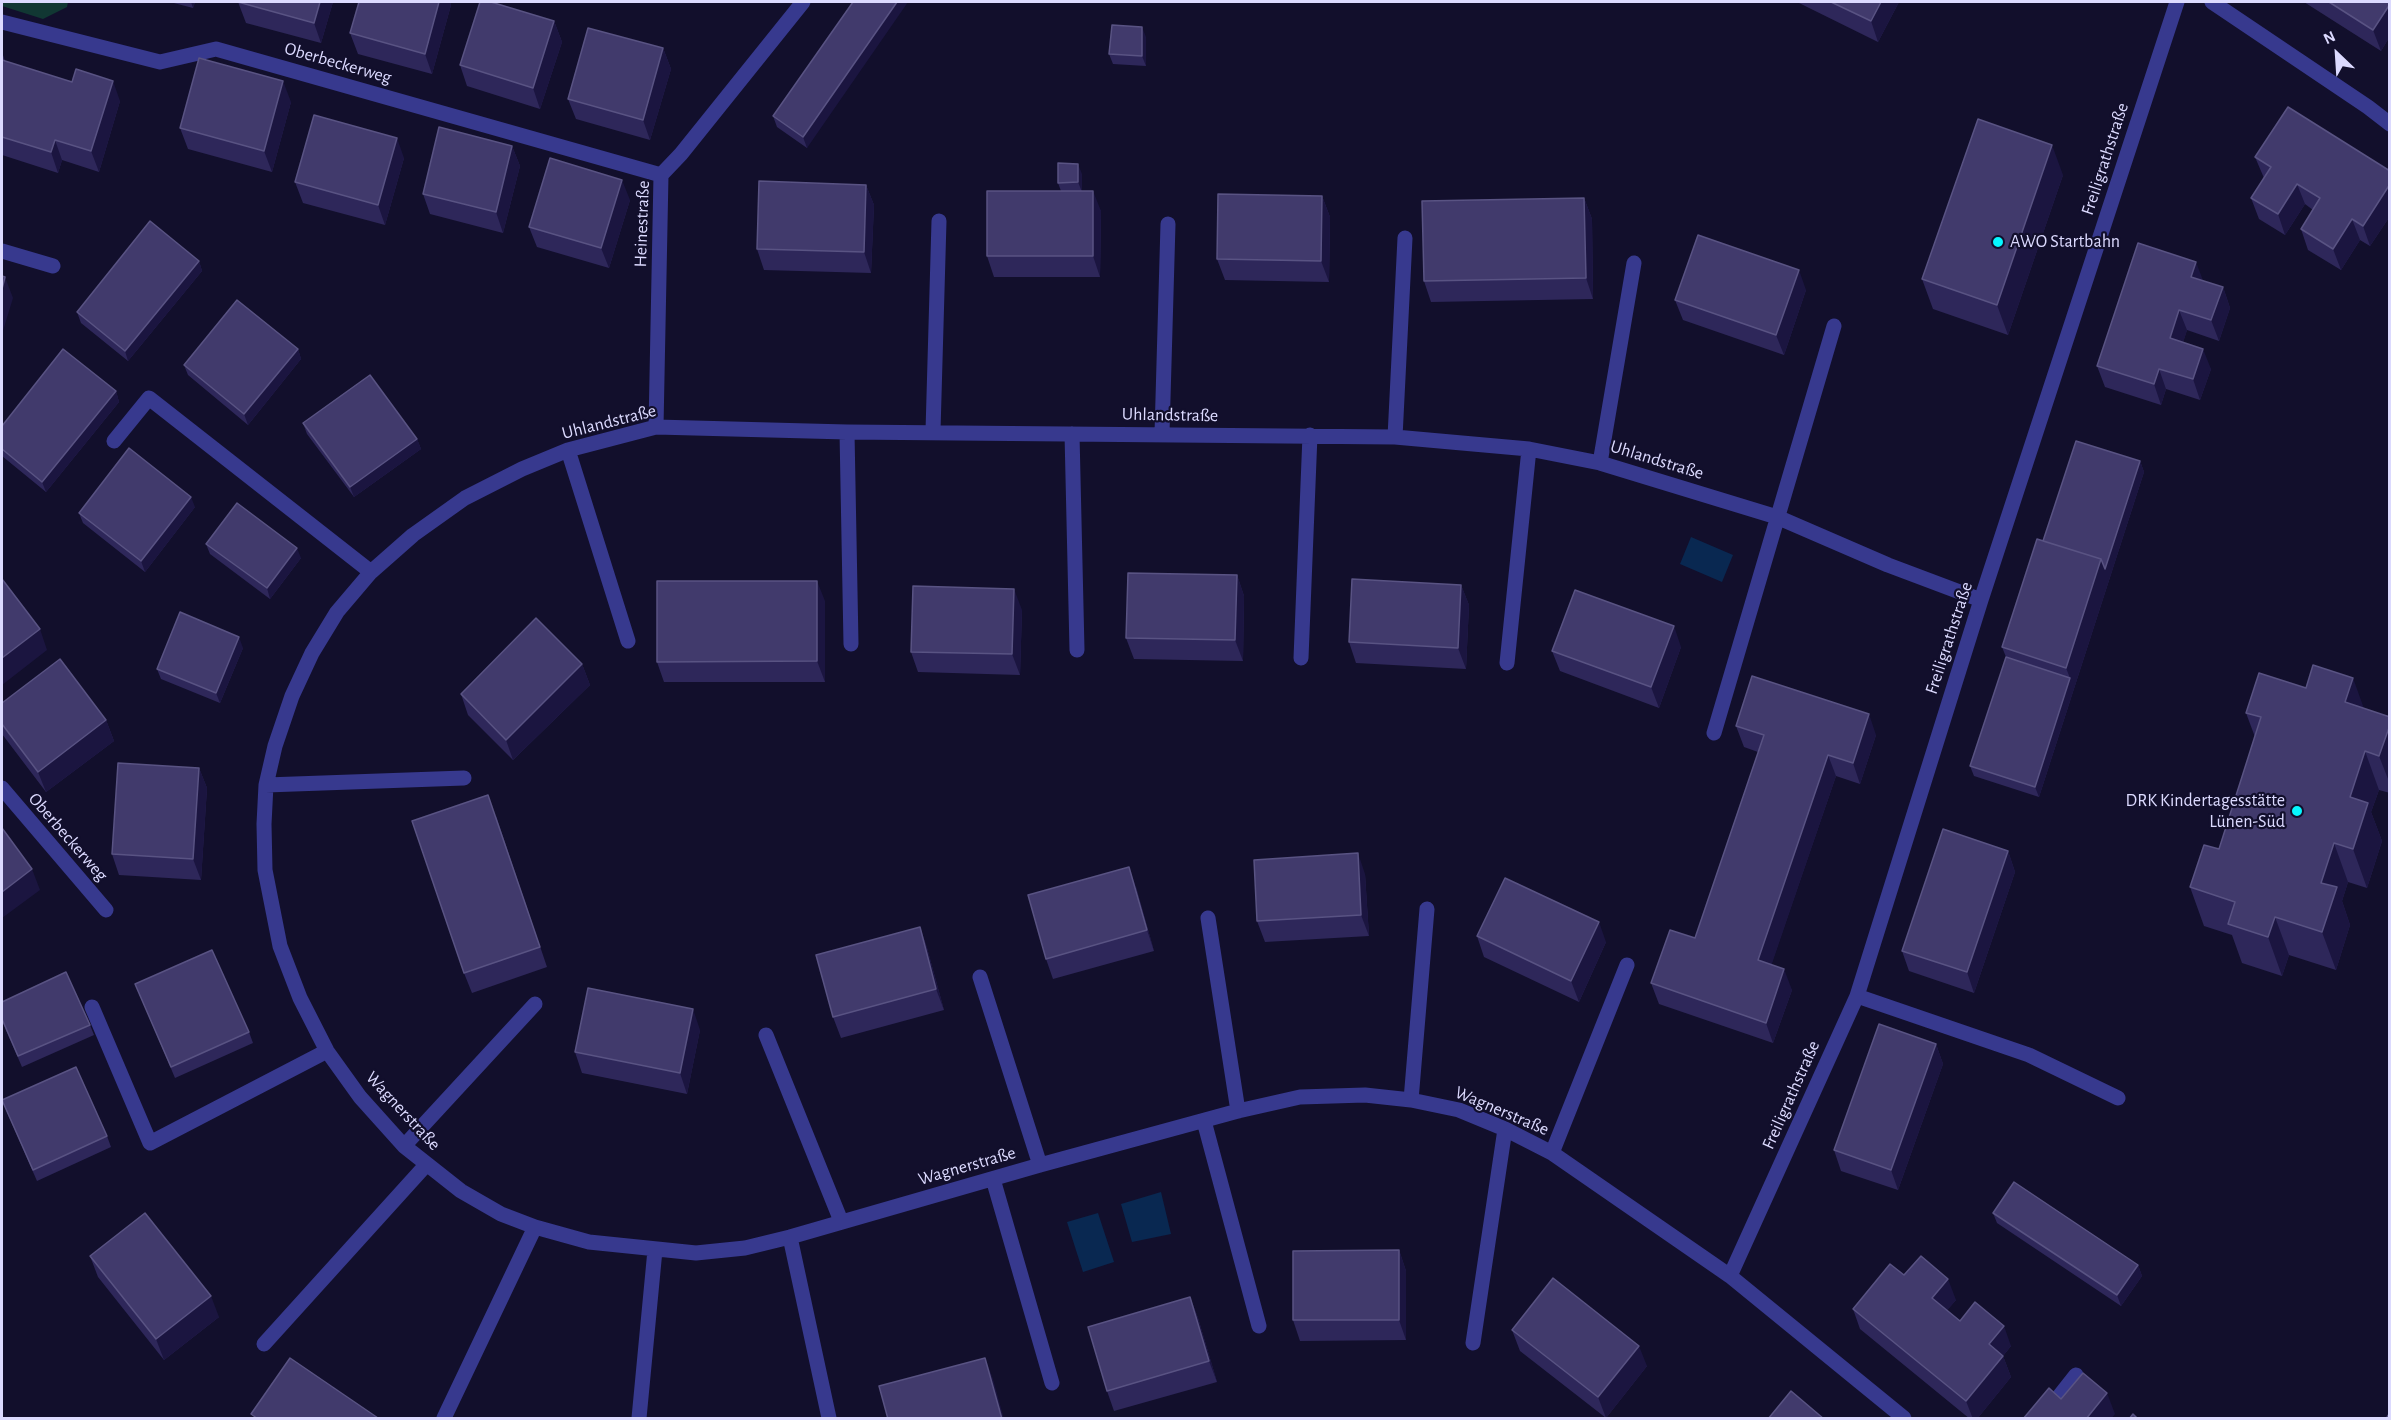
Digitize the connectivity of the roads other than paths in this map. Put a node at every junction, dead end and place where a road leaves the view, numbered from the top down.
1 (803, 2) edge
2 (2177, 2) edge
3 (2212, 2) edge
4 (2, 22) edge
5 (2390, 124) edge
6 (662, 174) junction
7 (939, 221) dead end
8 (1168, 224) dead end
9 (1405, 238) dead end
10 (2, 250) edge
11 (1634, 263) dead end
12 (53, 266) dead end
13 (1833, 326) dead end
14 (656, 427) junction
15 (933, 431) junction
16 (847, 432) junction
17 (1162, 433) junction
18 (1072, 434) junction
19 (1310, 435) junction
20 (1395, 437) junction
21 (114, 441) dead end
22 (1529, 449) junction
23 (568, 450) junction
24 (1600, 463) junction
25 (1777, 518) junction
26 (371, 572) junction
27 (1981, 600) junction
28 (628, 641) dead end
29 (851, 644) dead end
30 (1077, 650) dead end
31 (1301, 658) dead end
32 (1507, 663) dead end
33 (1713, 733) dead end
34 (275, 746) joint
35 (464, 778) dead end
36 (266, 785) junction
37 (2, 788) edge
38 (1427, 909) dead end
39 (106, 910) dead end
40 (1208, 918) dead end
41 (1627, 965) dead end
42 (980, 977) dead end
43 (1857, 996) junction
44 (535, 1004) dead end
45 (92, 1007) dead end
46 (766, 1035) dead end
47 (327, 1051) junction
48 (2118, 1098) dead end
49 (1410, 1100) junction
50 (1238, 1111) junction
51 (1204, 1121) junction
52 (1505, 1129) junction
53 (404, 1146) junction
54 (1552, 1153) junction
55 (426, 1164) junction
56 (1040, 1165) junction
57 (993, 1179) junction
58 (841, 1221) junction
59 (535, 1227) junction
60 (790, 1237) junction
61 (656, 1250) junction
62 (1730, 1276) junction
63 (1259, 1326) dead end
64 (1473, 1343) dead end
65 (264, 1344) dead end
66 (2076, 1375) dead end
67 (1052, 1383) dead end
68 (444, 1419) edge
69 (639, 1419) edge
70 (829, 1419) edge
71 (1904, 1419) edge
72 (2042, 1419) edge

1 - 6 street, Heinestraße
2 - 27 street, Freiligrathstraße
3 - 5 street
4 - 6 street, Oberbeckerweg
6 - 14 street, Heinestraße
7 - 15 street
8 - 17 street
9 - 20 street
10 - 12 street
11 - 24 street
13 - 25 street
14 - 16 street, Uhlandstraße
14 - 23 street, Uhlandstraße
15 - 16 street, Uhlandstraße
15 - 18 street, Uhlandstraße
16 - 29 street
17 - 18 street, Uhlandstraße
17 - 19 street, Uhlandstraße
18 - 30 street
19 - 20 street, Uhlandstraße
19 - 31 street
20 - 22 street, Uhlandstraße
21 - 26 street
22 - 24 street, Uhlandstraße
22 - 32 street
23 - 26 street, Uhlandstraße
23 - 28 street
24 - 25 street, Uhlandstraße
25 - 27 street, Uhlandstraße
25 - 33 street
26 - 34 street, Uhlandstraße
27 - 43 street, Freiligrathstraße
34 - 36 street, Wagnerstraße
35 - 36 street
36 - 47 street, Wagnerstraße
37 - 39 street, Oberbeckerweg
38 - 49 street
40 - 50 street
41 - 54 street
42 - 56 street
43 - 48 street
43 - 62 street, Freiligrathstraße
44 - 53 street
45 - 47 street
46 - 58 street
47 - 53 street, Wagnerstraße
49 - 50 street, Wagnerstraße
49 - 52 street, Wagnerstraße
50 - 51 street, Wagnerstraße
51 - 56 street, Wagnerstraße
51 - 63 street
52 - 54 street, Wagnerstraße
52 - 64 street
53 - 55 street, Wagnerstraße
54 - 62 street, Wagnerstraße
55 - 59 street, Wagnerstraße
55 - 65 street
56 - 57 street, Wagnerstraße
57 - 58 street, Wagnerstraße
57 - 67 street
58 - 60 street, Wagnerstraße
59 - 61 street, Wagnerstraße
59 - 68 street
60 - 61 street, Wagnerstraße
60 - 70 street
61 - 69 street
62 - 71 street, Wagnerstraße
66 - 72 street

